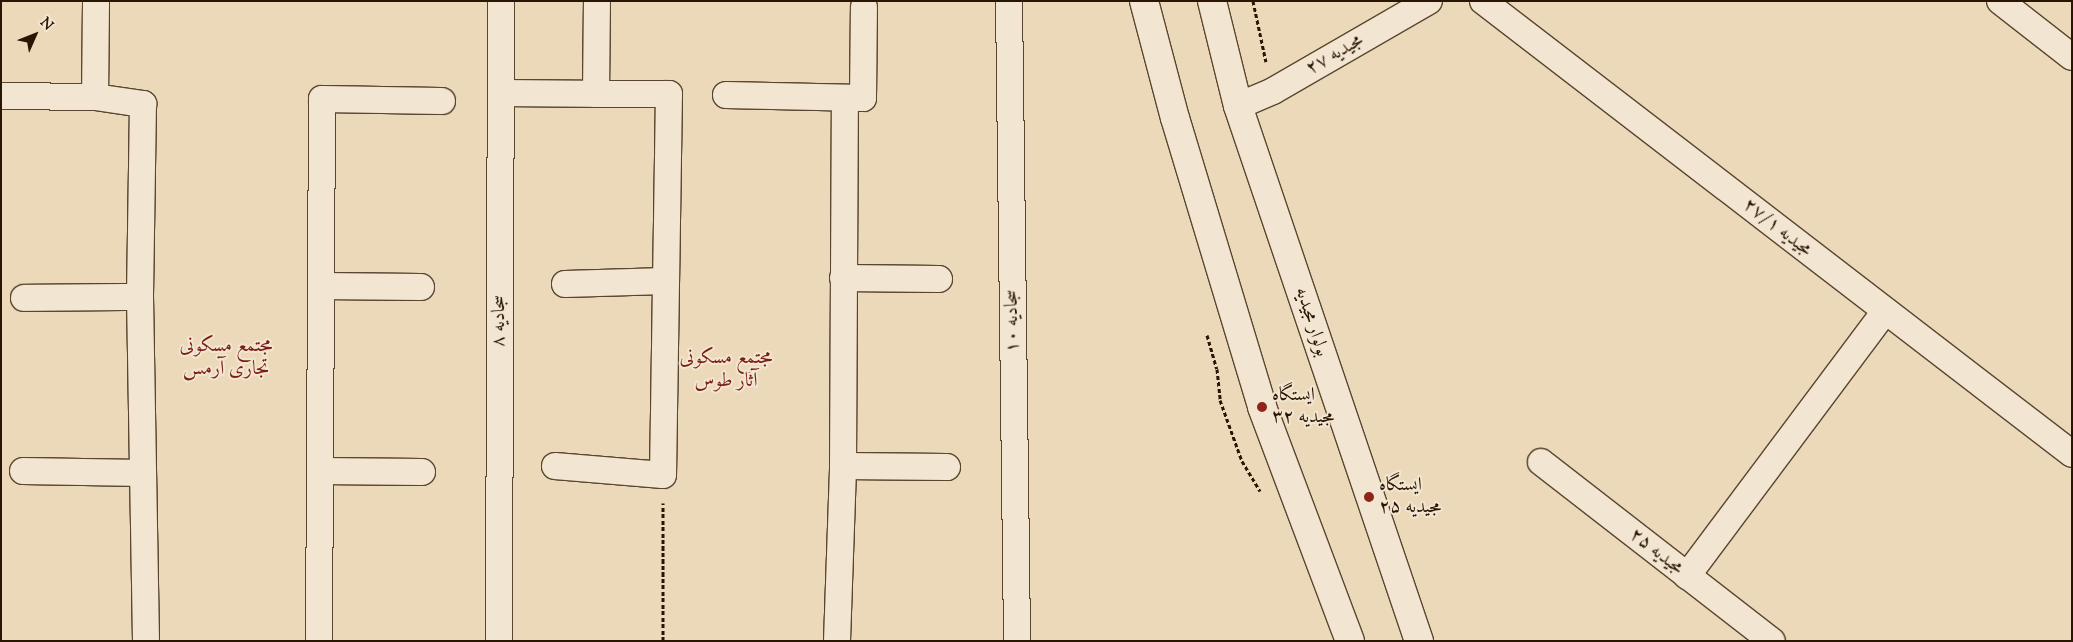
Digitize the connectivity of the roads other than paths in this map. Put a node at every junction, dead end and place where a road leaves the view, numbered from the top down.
1 (501, 1) edge
2 (597, 1) edge
3 (1009, 1) edge
4 (1144, 1) edge
5 (1212, 1) edge
6 (1430, 1) edge
7 (1483, 1) edge
8 (2000, 1) edge
9 (96, 3) dead end
10 (864, 7) dead end
11 (2072, 57) edge
12 (501, 93) junction
13 (631, 95) junction
14 (726, 95) dead end
15 (1, 96) edge
16 (95, 97) junction
17 (844, 98) junction
18 (442, 101) dead end
19 (1238, 106) junction
20 (843, 278) junction
21 (939, 279) dead end
22 (666, 281) junction
23 (565, 284) dead end
24 (321, 286) junction
25 (421, 287) dead end
26 (140, 297) junction
27 (24, 298) dead end
28 (1885, 311) junction
29 (2072, 454) edge
30 (1541, 462) dead end
31 (555, 466) dead end
32 (843, 466) junction
33 (947, 467) dead end
34 (320, 471) junction
35 (23, 472) dead end
36 (422, 472) dead end
37 (143, 473) junction
38 (1687, 576) junction
39 (146, 641) edge
40 (319, 641) edge
41 (499, 641) edge
42 (837, 641) edge
43 (1017, 641) edge
44 (1350, 641) edge
45 (1419, 641) edge
46 (1772, 641) edge

1 - 12 street, سجادیه ۸
2 - 13 street
3 - 43 street, سجادیه ۱۰
4 - 44 main road
5 - 19 main road, بولوار مجیدیه
6 - 19 street, مجیدیه ۲۷
7 - 28 street, مجیدیه ۲۷/۱
8 - 11 street
9 - 16 street
10 - 17 street
12 - 13 street
12 - 41 street, سجادیه ۸
13 - 22 street
14 - 17 street
15 - 16 street
16 - 26 street
17 - 20 street
18 - 24 street
19 - 45 main road, بولوار مجیدیه
20 - 21 street
20 - 32 street
22 - 23 street
22 - 31 street
24 - 25 street
24 - 34 street
26 - 27 street
26 - 37 street
28 - 29 street, مجیدیه ۲۷/۱
28 - 38 street
30 - 38 street, مجیدیه ۲۵
32 - 33 street
32 - 42 street
34 - 36 street
34 - 40 street
35 - 37 street
37 - 39 street
38 - 46 street, مجیدیه ۲۵

